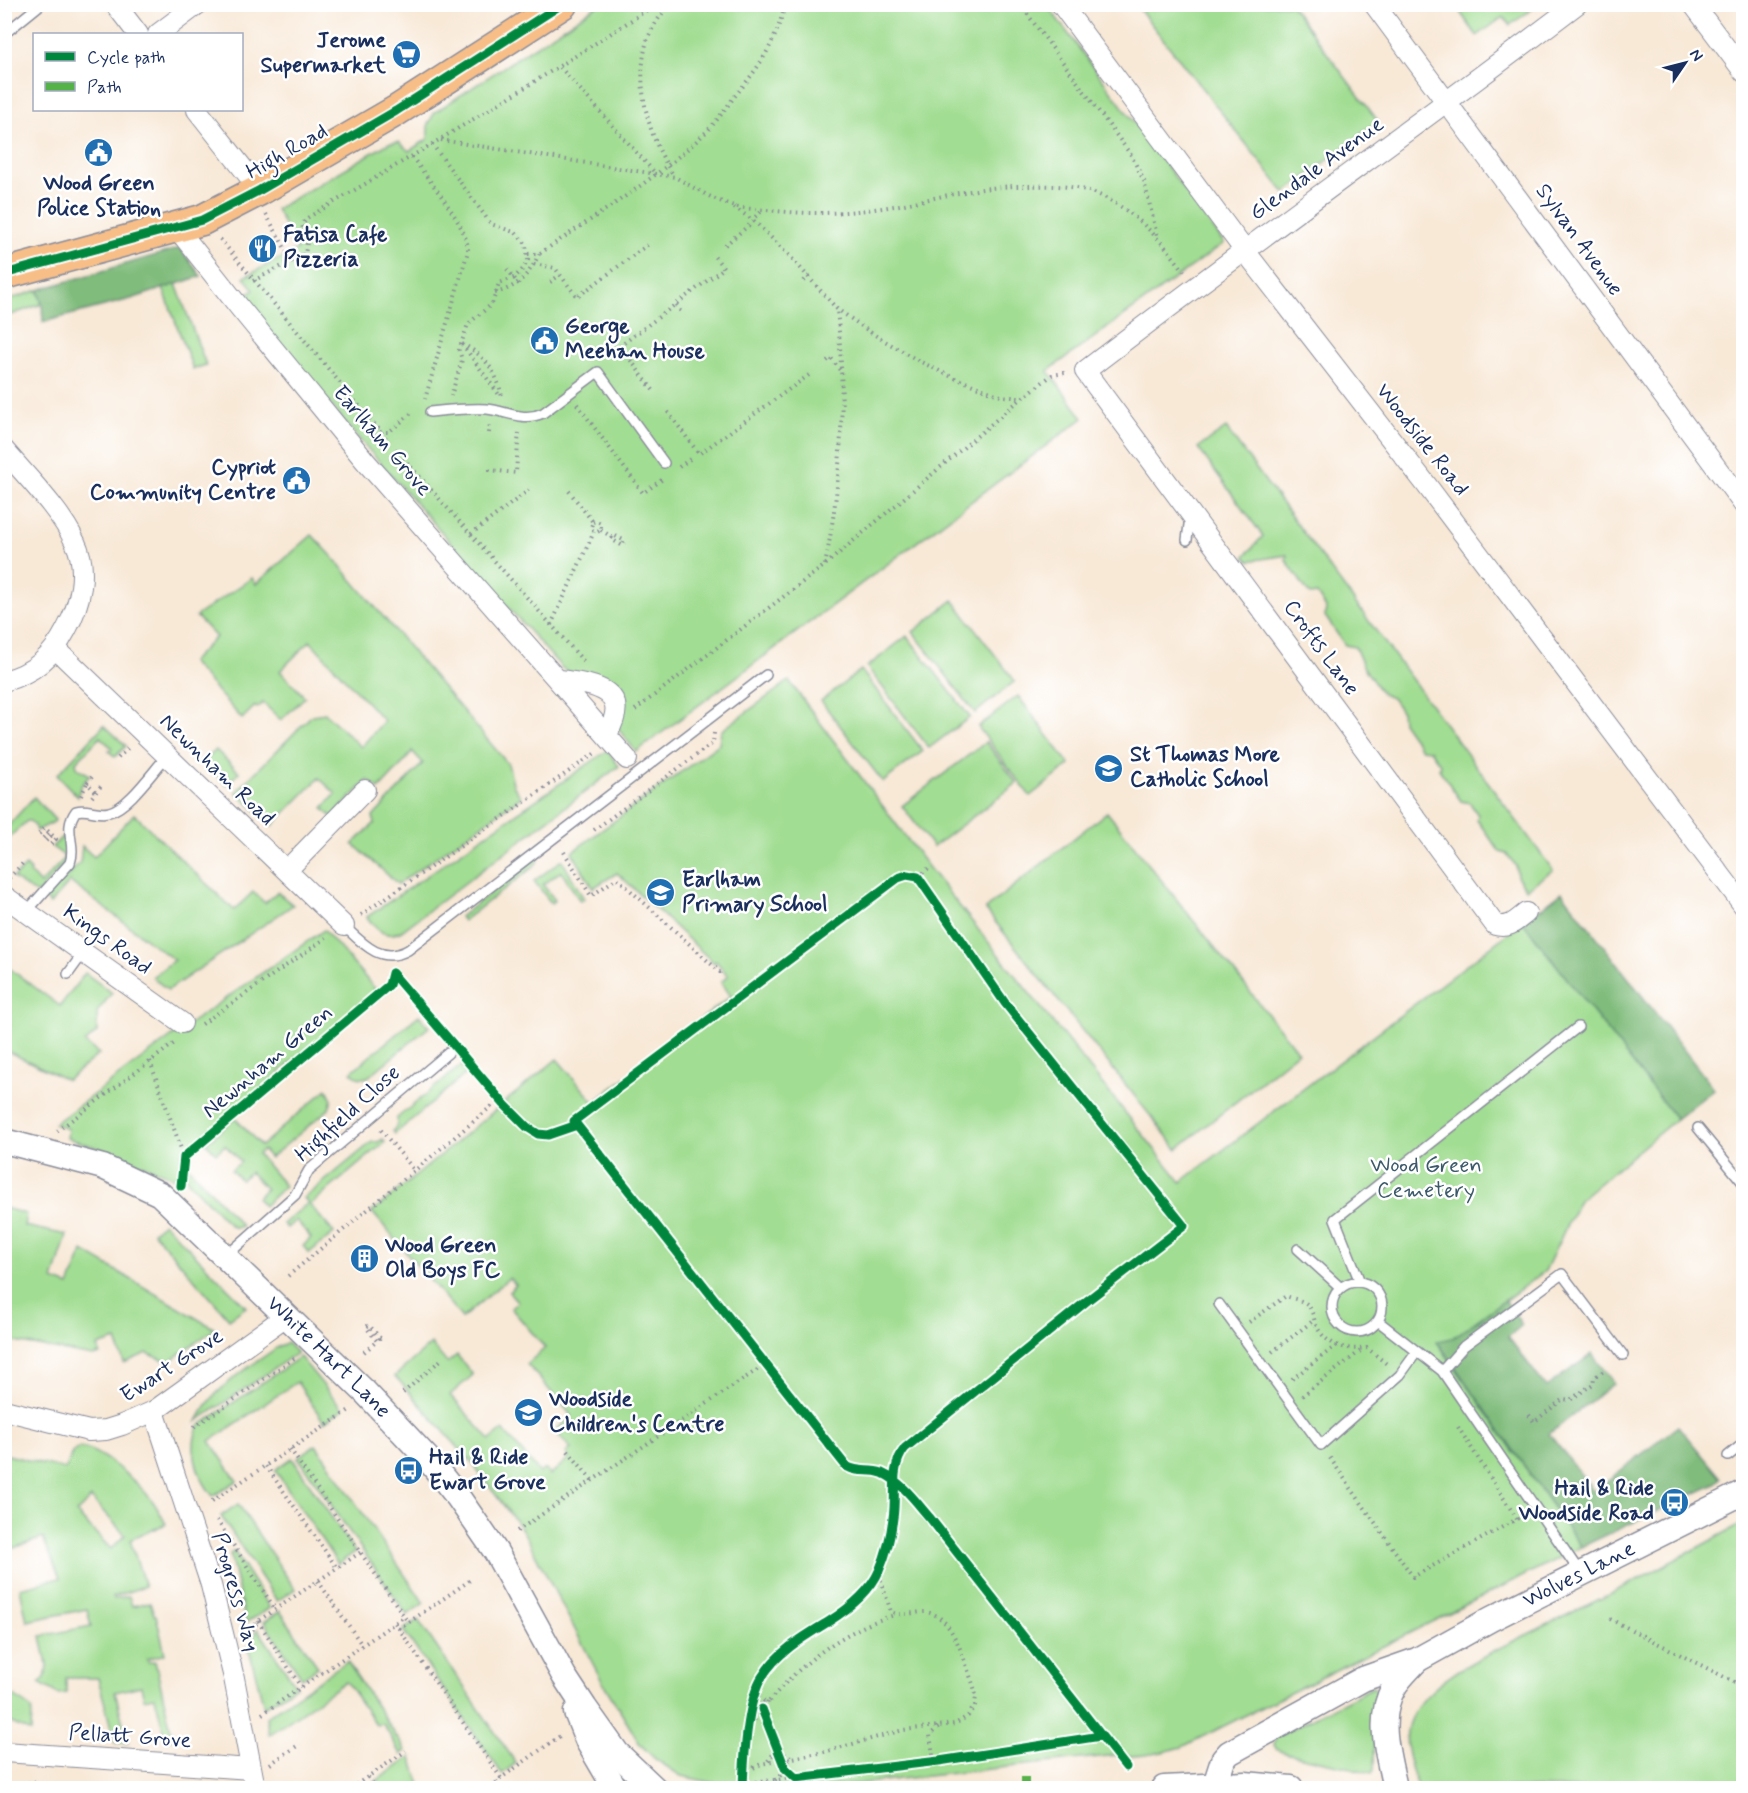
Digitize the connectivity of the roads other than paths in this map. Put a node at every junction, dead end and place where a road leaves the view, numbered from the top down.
1 (41, 4) edge
2 (115, 4) edge
3 (198, 4) edge
4 (562, 4) edge
5 (1061, 4) edge
6 (1374, 4) edge
7 (1577, 4) edge
8 (1693, 4) edge
9 (137, 33) edge
10 (159, 33) edge
11 (4, 34) edge
12 (1743, 72) edge
13 (1448, 102) junction
14 (198, 111) edge
15 (262, 200) junction
16 (176, 226) junction
17 (1245, 251) junction
18 (4, 274) edge
19 (1085, 370) joint
20 (430, 412) dead end
21 (533, 416) junction
22 (540, 426) dead end
23 (4, 450) edge
24 (664, 463) dead end
25 (1743, 505) edge
26 (1190, 512) junction
27 (1187, 540) dead end
28 (56, 649) junction
29 (766, 675) dead end
30 (560, 680) junction
31 (4, 681) edge
32 (610, 738) junction
33 (167, 756) junction
34 (633, 765) junction
35 (365, 790) dead end
36 (288, 870) junction
37 (4, 896) edge
38 (1743, 906) edge
39 (27, 911) junction
40 (1526, 913) dead end
41 (349, 922) joint
42 (84, 952) junction
43 (68, 974) dead end
44 (182, 1023) dead end
45 (1578, 1028) dead end
46 (450, 1049) road end
47 (1698, 1128) dead end
48 (4, 1141) edge
49 (1743, 1184) edge
50 (1298, 1249) dead end
51 (225, 1257) junction
52 (1360, 1282) junction
53 (1341, 1288) junction
54 (1219, 1304) dead end
55 (286, 1316) junction
56 (1378, 1321) junction
57 (1416, 1353) junction
58 (1623, 1355) dead end
59 (1442, 1371) junction
60 (4, 1410) edge
61 (154, 1411) junction
62 (1743, 1443) edge
63 (1728, 1456) dead end
64 (1743, 1492) edge
65 (1581, 1574) junction
66 (1417, 1660) junction
67 (564, 1676) junction
68 (4, 1752) edge
69 (258, 1774) edge
70 (1215, 1785) junction
71 (615, 1788) edge
72 (654, 1788) edge
73 (1164, 1788) edge
74 (1291, 1788) edge
75 (1395, 1788) edge

1 - 11 lane
2 - 9 street
3 - 10 street
4 - 15 main road, High Road
5 - 17 street, Woodside Road
6 - 13 street, Sylvan Avenue
7 - 13 street, Glendale Avenue
8 - 12 street
13 - 17 street, Glendale Avenue
13 - 25 street, Sylvan Avenue
14 - 15 street
15 - 16 main road, High Road
16 - 18 main road, High Road
16 - 30 street, Earlham Grove
17 - 19 street, Glendale Avenue
17 - 38 street, Woodside Road
19 - 26 street, Crofts Lane
20 - 21 lane
21 - 22 lane
21 - 24 lane
23 - 28 street
26 - 27 lane
26 - 40 street, Crofts Lane
28 - 31 street
28 - 33 street, Newnham Road
29 - 34 lane
30 - 32 street, Earlham Grove
30 - 32 street
32 - 34 street, Earlham Grove
33 - 36 street, Newnham Road
33 - 39 lane
34 - 41 lane
35 - 36 street
36 - 41 street, Newnham Road
37 - 39 street, Kings Road
39 - 42 street, Kings Road
42 - 43 lane
42 - 44 street, Kings Road
45 - 52 lane
46 - 51 lane, Highfield Close
47 - 49 lane
48 - 51 street, White Hart Lane
50 - 53 lane
51 - 55 street, White Hart Lane
52 - 53 lane
52 - 56 lane
53 - 56 lane
54 - 57 lane
55 - 61 street, Ewart Grove
55 - 67 street, White Hart Lane
56 - 57 lane
57 - 59 lane
58 - 59 lane
59 - 65 lane
60 - 61 street, Ewart Grove
61 - 69 street, Progress Way
62 - 63 lane
64 - 65 street, Wolves Lane
65 - 66 street, Wolves Lane
66 - 70 street, Wolves Lane
66 - 75 street, Wolves Lane
67 - 71 street, White Hart Lane
67 - 72 street, White Hart Lane
68 - 69 street, Pellatt Grove
70 - 73 street
70 - 74 street

